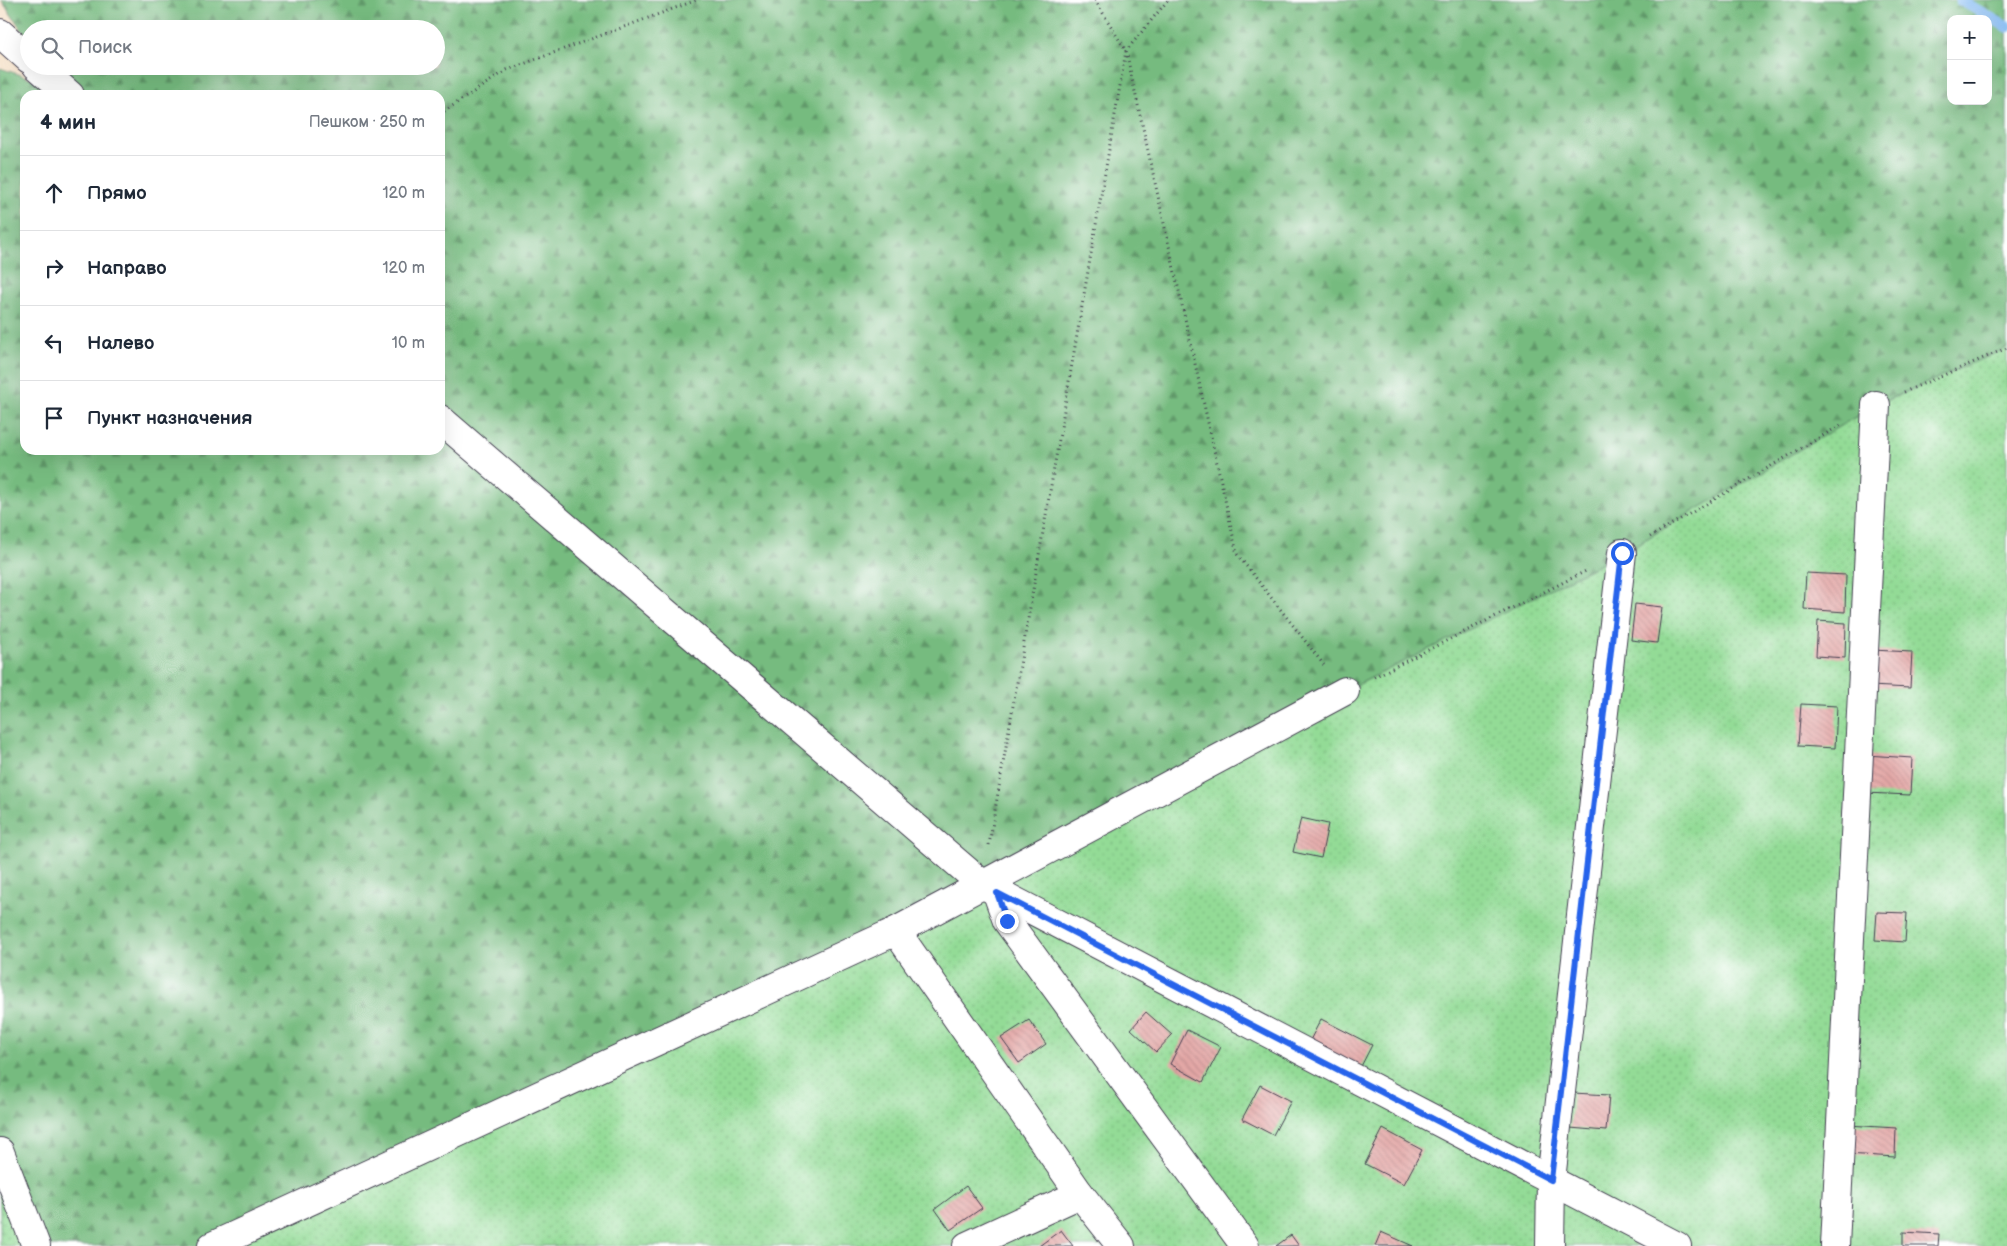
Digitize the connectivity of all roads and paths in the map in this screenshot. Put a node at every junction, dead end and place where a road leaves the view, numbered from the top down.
1 (697, 0) edge
2 (1095, 0) edge
3 (1168, 0) edge
4 (0, 33) edge
5 (20, 50) edge
6 (1126, 51) junction
7 (47, 75) edge
8 (64, 90) edge
9 (445, 111) edge
10 (2007, 348) edge
11 (1876, 405) joint
12 (445, 423) edge
13 (1622, 553) dead end
14 (1345, 691) joint
15 (990, 888) junction
16 (896, 932) junction
17 (0, 1152) edge
18 (1551, 1180) junction
19 (1080, 1194) junction
20 (36, 1246) edge
21 (212, 1246) edge
22 (967, 1246) edge
23 (1120, 1246) edge
24 (1246, 1246) edge
25 (1550, 1246) edge
26 (1677, 1246) edge
27 (1835, 1246) edge

1 - 9 path
2 - 6 path
3 - 6 path
4 - 5 street
6 - 14 path
6 - 15 path
7 - 8 street
10 - 11 path
11 - 27 street
12 - 15 street
13 - 18 street
14 - 15 street
15 - 16 street
15 - 18 street
15 - 24 street
16 - 19 street
16 - 21 street
17 - 20 street
18 - 25 street
18 - 26 street
19 - 22 street
19 - 23 street

